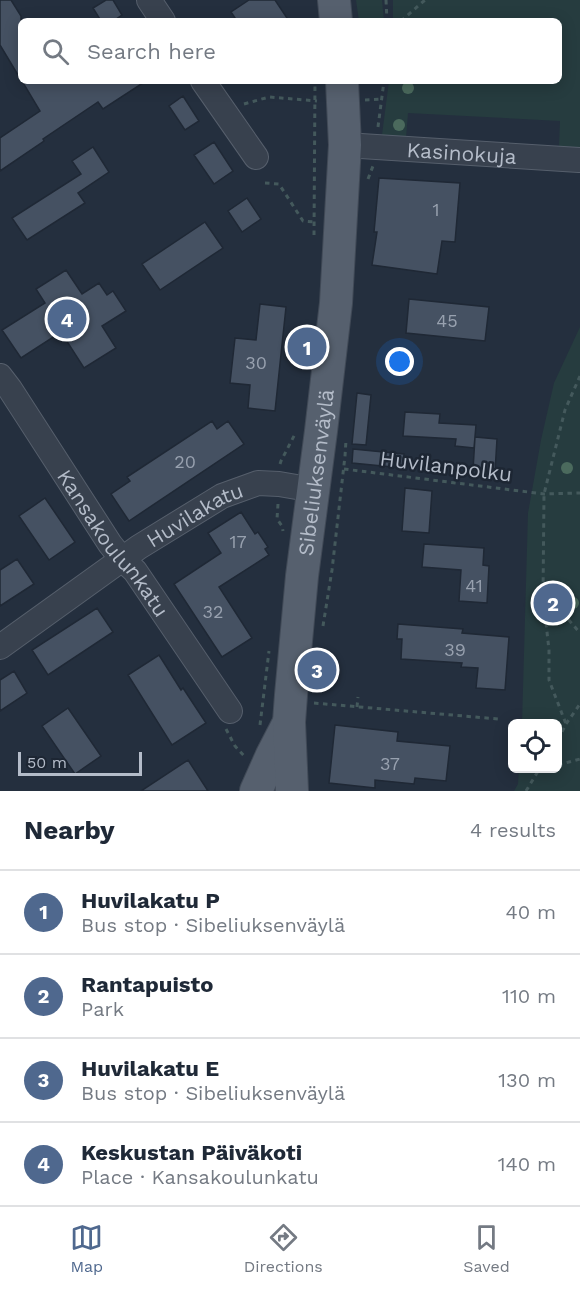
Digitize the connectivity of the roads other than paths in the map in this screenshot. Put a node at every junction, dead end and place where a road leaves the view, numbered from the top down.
1 (149, 0) edge
2 (334, 0) edge
3 (161, 18) edge
4 (336, 18) edge
5 (205, 84) edge
6 (342, 84) edge
7 (345, 145) junction
8 (256, 157) dead end
9 (579, 160) edge
10 (0, 376) edge
11 (314, 490) junction
12 (122, 559) junction
13 (0, 646) edge
14 (230, 711) dead end
15 (288, 722) junction
16 (256, 791) edge
17 (292, 791) edge

1 - 3 street
2 - 4 main road
5 - 8 street
6 - 7 main road, Sibeliuksenväylä
7 - 9 street, Kasinokuja
7 - 11 main road, Sibeliuksenväylä
10 - 12 street, Kansakoulunkatu
11 - 12 street, Huvilakatu
11 - 15 main road, Sibeliuksenväylä
12 - 13 street, Huvilakatu
12 - 14 street, Kansakoulunkatu
15 - 16 main road, Sibeliuksenväylä
15 - 17 main road, Sibeliuksenväylä

